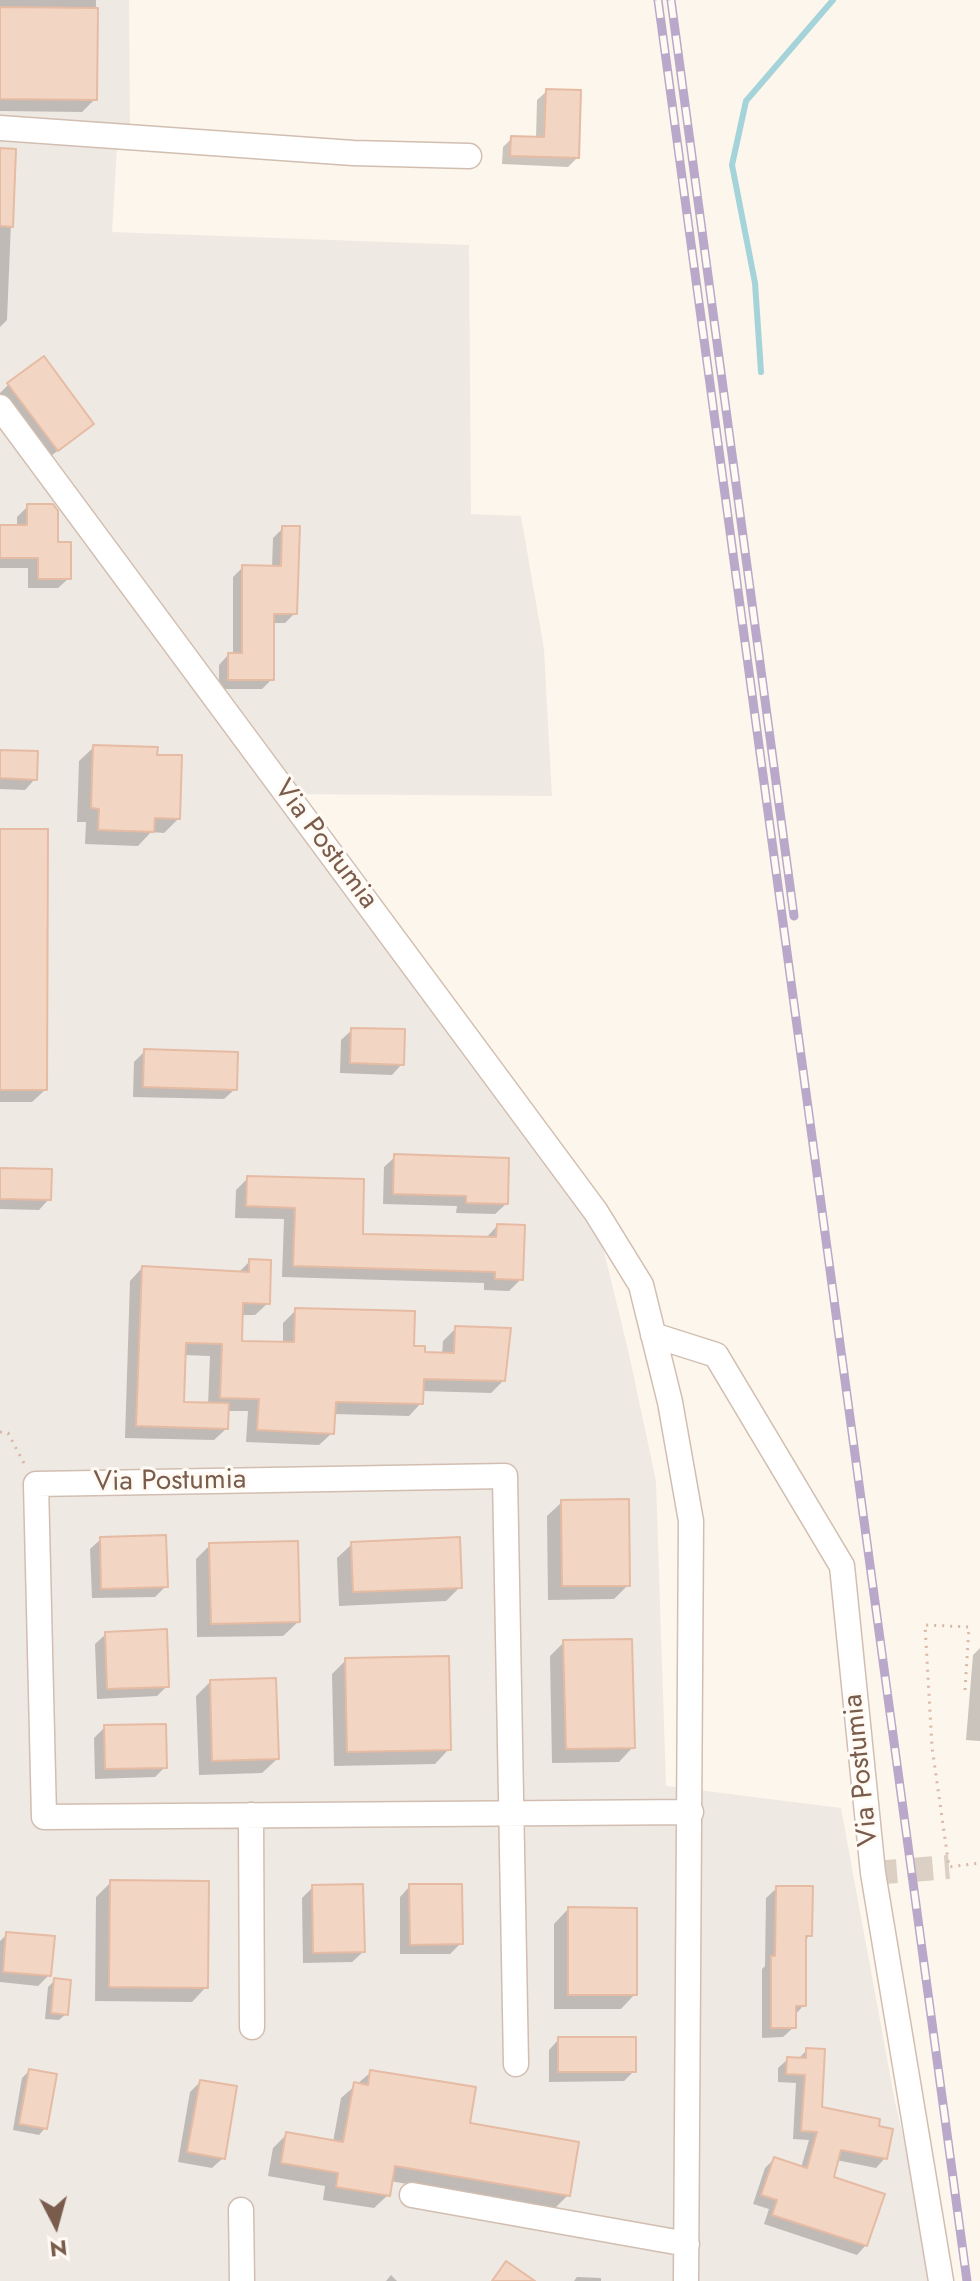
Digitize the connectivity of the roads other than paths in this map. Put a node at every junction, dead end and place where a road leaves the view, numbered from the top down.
1 (0, 128) edge
2 (469, 156) dead end
3 (0, 407) edge
4 (653, 1335) junction
5 (691, 1812) junction
6 (511, 1814) junction
7 (251, 1815) junction
8 (252, 2027) dead end
9 (516, 2064) dead end
10 (412, 2195) dead end
11 (241, 2210) dead end
12 (687, 2244) junction
13 (242, 2281) edge
14 (686, 2281) edge
15 (941, 2281) edge

1 - 2 street
3 - 4 street, Via Postumia
4 - 5 street, Via Postumia
4 - 15 street, Via Postumia
5 - 6 street
5 - 12 street, Via Postumia
6 - 7 street
6 - 7 street, Via Postumia
6 - 9 street, Via Postumia
7 - 8 street
10 - 12 street
11 - 13 street
12 - 14 street, Via Postumia

